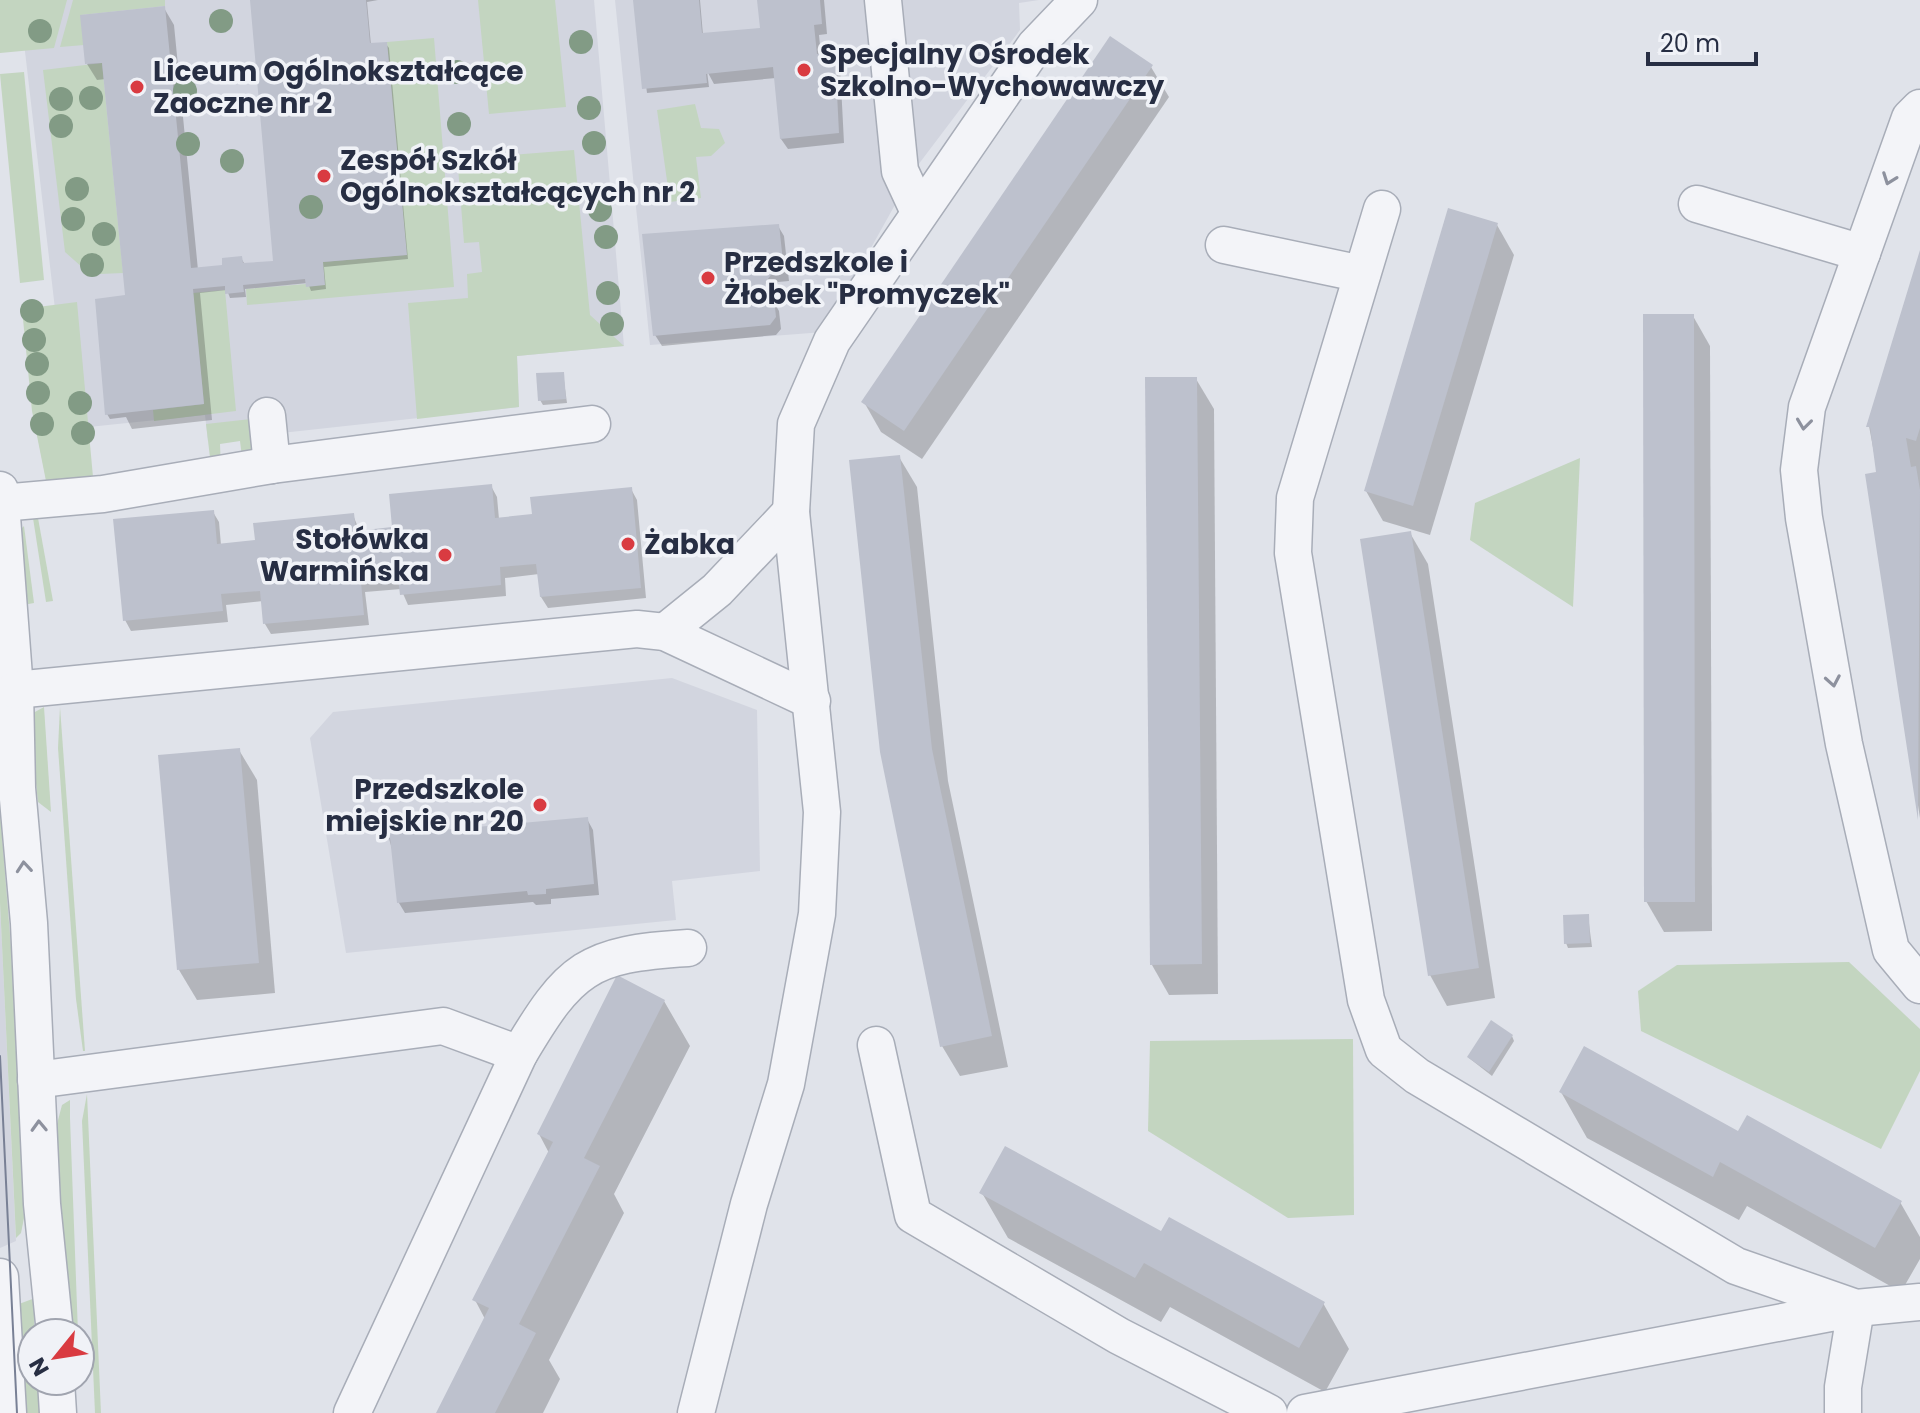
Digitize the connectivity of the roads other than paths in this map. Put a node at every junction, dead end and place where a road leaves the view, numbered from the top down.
1 (883, 0) edge
2 (1079, 0) edge
3 (1920, 108) edge
4 (1697, 204) dead end
5 (1382, 209) dead end
6 (919, 212) junction
7 (1224, 245) dead end
8 (1862, 253) junction
9 (1362, 274) junction
10 (267, 416) dead end
11 (592, 424) dead end
12 (272, 465) junction
13 (1, 496) edge
14 (791, 512) junction
15 (665, 632) junction
16 (15, 690) junction
17 (812, 701) junction
18 (0, 766) edge
19 (18, 805) junction
20 (688, 948) dead end
21 (1920, 985) edge
22 (876, 1045) dead end
23 (519, 1054) junction
24 (36, 1080) junction
25 (42, 1204) junction
26 (0, 1276) edge
27 (1920, 1302) edge
28 (1856, 1308) junction
29 (53, 1317) edge
30 (8, 1413) edge
31 (352, 1413) edge
32 (696, 1413) edge
33 (1269, 1413) edge
34 (1305, 1413) edge
35 (1843, 1413) edge

1 - 6 street
2 - 6 street
3 -> 8 street
4 - 8 street
5 - 9 street
6 - 14 street
7 - 9 street
8 -> 21 street
9 - 28 street
10 - 12 street
11 - 12 street
12 - 13 street
13 - 16 street
14 - 15 street
14 - 17 street
15 - 16 street
15 - 17 street
16 - 19 street
17 - 32 street
18 - 19 street
24 -> 19 street
20 - 23 street
22 - 33 street
23 - 24 street
23 - 31 street
25 -> 24 street
25 - 26 street
25 - 29 street
26 - 30 street
27 - 28 street
28 - 34 street
28 - 35 street

